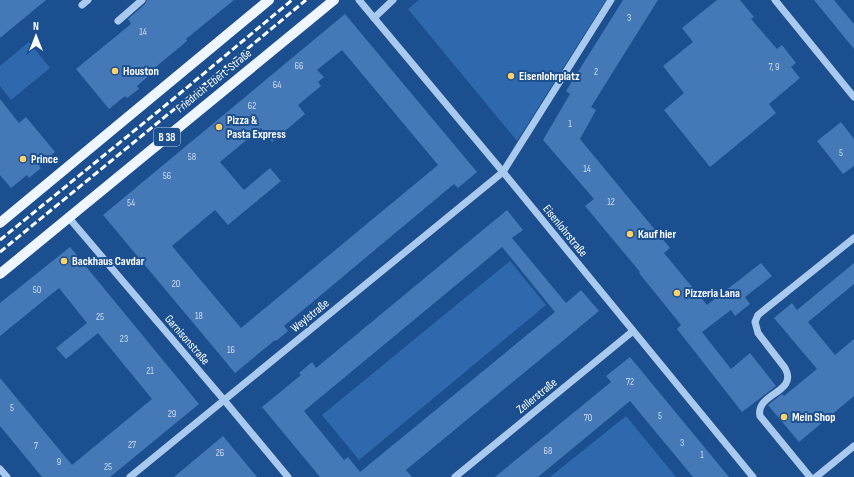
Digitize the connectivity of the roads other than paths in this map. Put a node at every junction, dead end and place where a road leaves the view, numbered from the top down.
1 (88, 0) edge
2 (142, 0) edge
3 (269, 0) edge
4 (334, 0) edge
5 (359, 0) edge
6 (393, 0) edge
7 (611, 0) edge
8 (775, 0) edge
9 (82, 5) dead end
10 (374, 18) junction
11 (118, 21) dead end
12 (854, 97) edge
13 (503, 172) junction
14 (68, 218) junction
15 (0, 223) edge
16 (854, 238) edge
17 (0, 274) edge
18 (634, 331) junction
19 (224, 400) junction
20 (854, 446) edge
21 (0, 469) edge
22 (7, 477) edge
23 (130, 477) edge
24 (288, 477) edge
25 (455, 477) edge
26 (753, 477) edge
27 (810, 477) edge
28 (816, 477) edge

1 - 9 street
2 - 11 street
3 - 15 main road
4 - 14 main road, Friedrich-Ebert-Straße / B 38
5 - 10 street, Eisenlohrstraße
6 - 10 street
7 - 13 street
8 - 12 street
10 - 13 street, Eisenlohrstraße
13 - 18 street, Eisenlohrstraße
13 - 19 street, Weylstraße
14 - 17 main road, Friedrich-Ebert-Straße / B 38
14 - 19 street, Garnisonstraße
16 - 27 street
18 - 25 street, Zellerstraße
18 - 26 street, Eisenlohrstraße
19 - 23 street, Weylstraße
19 - 24 street, Garnisonstraße
20 - 28 street
21 - 22 street

